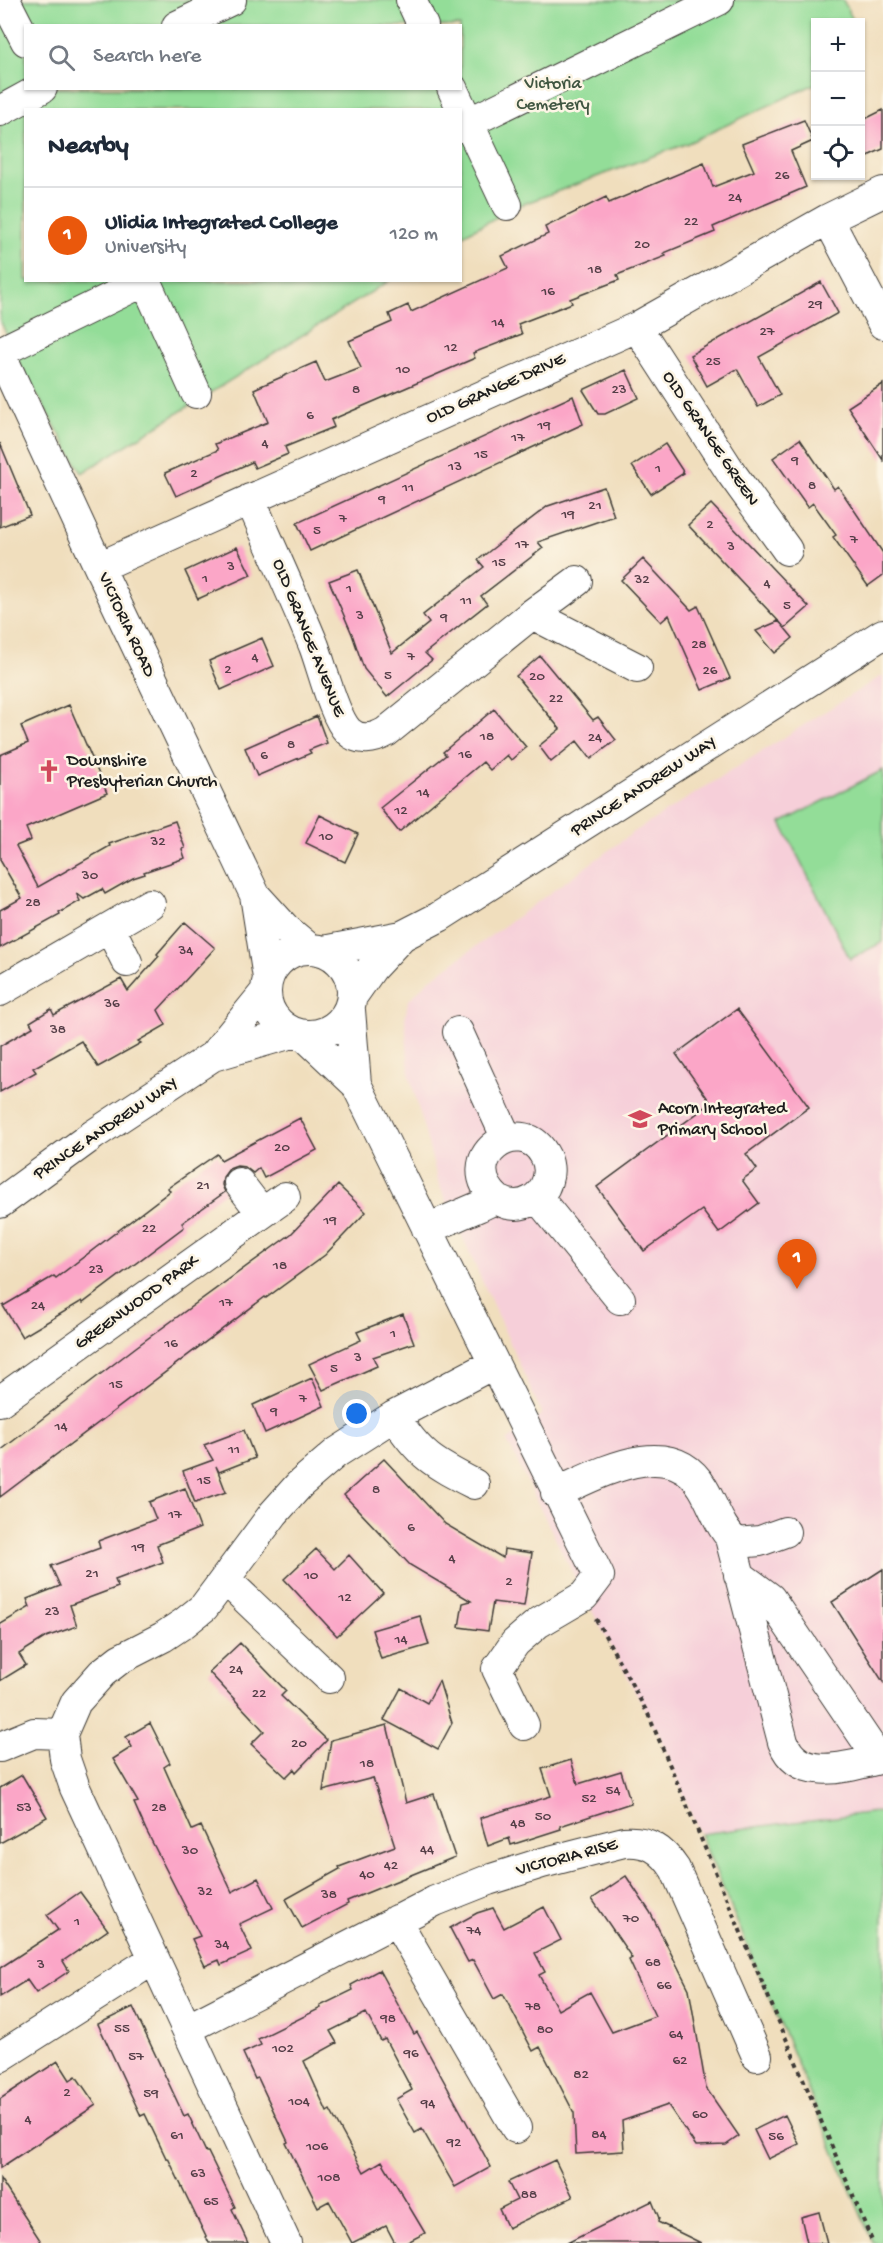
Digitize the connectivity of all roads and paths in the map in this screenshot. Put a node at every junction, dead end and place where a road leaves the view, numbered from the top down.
1 (5, 0) edge
2 (231, 0) edge
3 (411, 0) edge
4 (719, 0) edge
5 (181, 24) edge
6 (422, 24) edge
7 (24, 37) edge
8 (38, 90) edge
9 (50, 90) edge
10 (453, 90) edge
11 (58, 108) edge
12 (459, 108) edge
13 (0, 111) edge
14 (465, 125) edge
15 (883, 192) edge
16 (507, 205) dead end
17 (828, 219) junction
18 (144, 282) edge
19 (146, 282) edge
20 (883, 324) edge
21 (637, 327) junction
22 (2, 365) edge
23 (196, 393) dead end
24 (250, 499) junction
25 (787, 550) dead end
26 (99, 567) junction
27 (577, 581) dead end
28 (532, 615) junction
29 (883, 634) edge
30 (637, 668) dead end
31 (255, 895) junction
32 (150, 904) dead end
33 (110, 928) junction
34 (402, 936) junction
35 (316, 950) junction
36 (127, 962) dead end
37 (267, 985) junction
38 (0, 991) edge
39 (351, 1002) junction
40 (458, 1032) dead end
41 (298, 1034) junction
42 (213, 1056) junction
43 (356, 1084) junction
44 (507, 1139) junction
45 (239, 1183) dead end
46 (537, 1197) junction
47 (497, 1199) junction
48 (0, 1203) edge
49 (427, 1229) junction
50 (620, 1299) dead end
51 (493, 1364) junction
52 (4, 1389) edge
53 (394, 1416) junction
54 (474, 1484) dead end
55 (556, 1494) junction
56 (785, 1532) dead end
57 (730, 1538) junction
58 (740, 1575) junction
59 (226, 1580) junction
60 (584, 1596) junction
61 (329, 1678) dead end
62 (524, 1725) dead end
63 (62, 1734) junction
64 (0, 1747) edge
65 (881, 1758) edge
66 (396, 1920) junction
67 (154, 1959) junction
68 (187, 2029) junction
69 (757, 2056) dead end
70 (0, 2057) edge
71 (516, 2128) dead end
72 (286, 2243) edge
73 (873, 2243) edge

1 - 7 street
2 - 5 street
3 - 6 street
4 - 14 street
8 - 13 street
9 - 11 street
10 - 12 street
14 - 16 street
15 - 17 street, OLD GRANGE DRIVE
17 - 20 street
17 - 21 street, OLD GRANGE DRIVE
18 - 22 street
19 - 23 street
21 - 24 street, OLD GRANGE DRIVE
21 - 25 street, OLD GRANGE GREEN
22 - 26 street, VICTORIA ROAD
24 - 26 street, OLD GRANGE DRIVE
24 - 28 street, OLD GRANGE AVENUE
26 - 31 street, VICTORIA ROAD
27 - 28 street, OLD GRANGE AVENUE
28 - 30 street
29 - 34 street, PRINCE ANDREW WAY
31 - 35 street, VICTORIA ROAD
31 - 37 street, VICTORIA ROAD
32 - 33 street
33 - 36 street
33 - 38 street
34 - 35 street, PRINCE ANDREW WAY
34 - 39 street, PRINCE ANDREW WAY
35 - 37 street
35 - 39 street
37 - 41 street
37 - 42 street, PRINCE ANDREW WAY
39 - 41 street
39 - 43 street
40 - 44 street
41 - 42 street, PRINCE ANDREW WAY
41 - 43 street
42 - 48 street, PRINCE ANDREW WAY
43 - 49 street
44 - 46 street
44 - 47 street
45 - 52 street, GREENWOOD PARK
46 - 47 street
46 - 50 street
47 - 49 street
49 - 51 street
51 - 53 street
51 - 55 street
53 - 54 street
53 - 59 street
55 - 57 street
55 - 60 street
56 - 57 street
57 - 58 street
58 - 65 street
58 - 65 street
59 - 61 street
59 - 63 street
60 - 62 street
60 - 73 path
63 - 64 street
63 - 67 street
66 - 68 street, VICTORIA RISE
66 - 69 street, VICTORIA RISE
66 - 71 street
67 - 68 street
67 - 70 street
68 - 72 street

